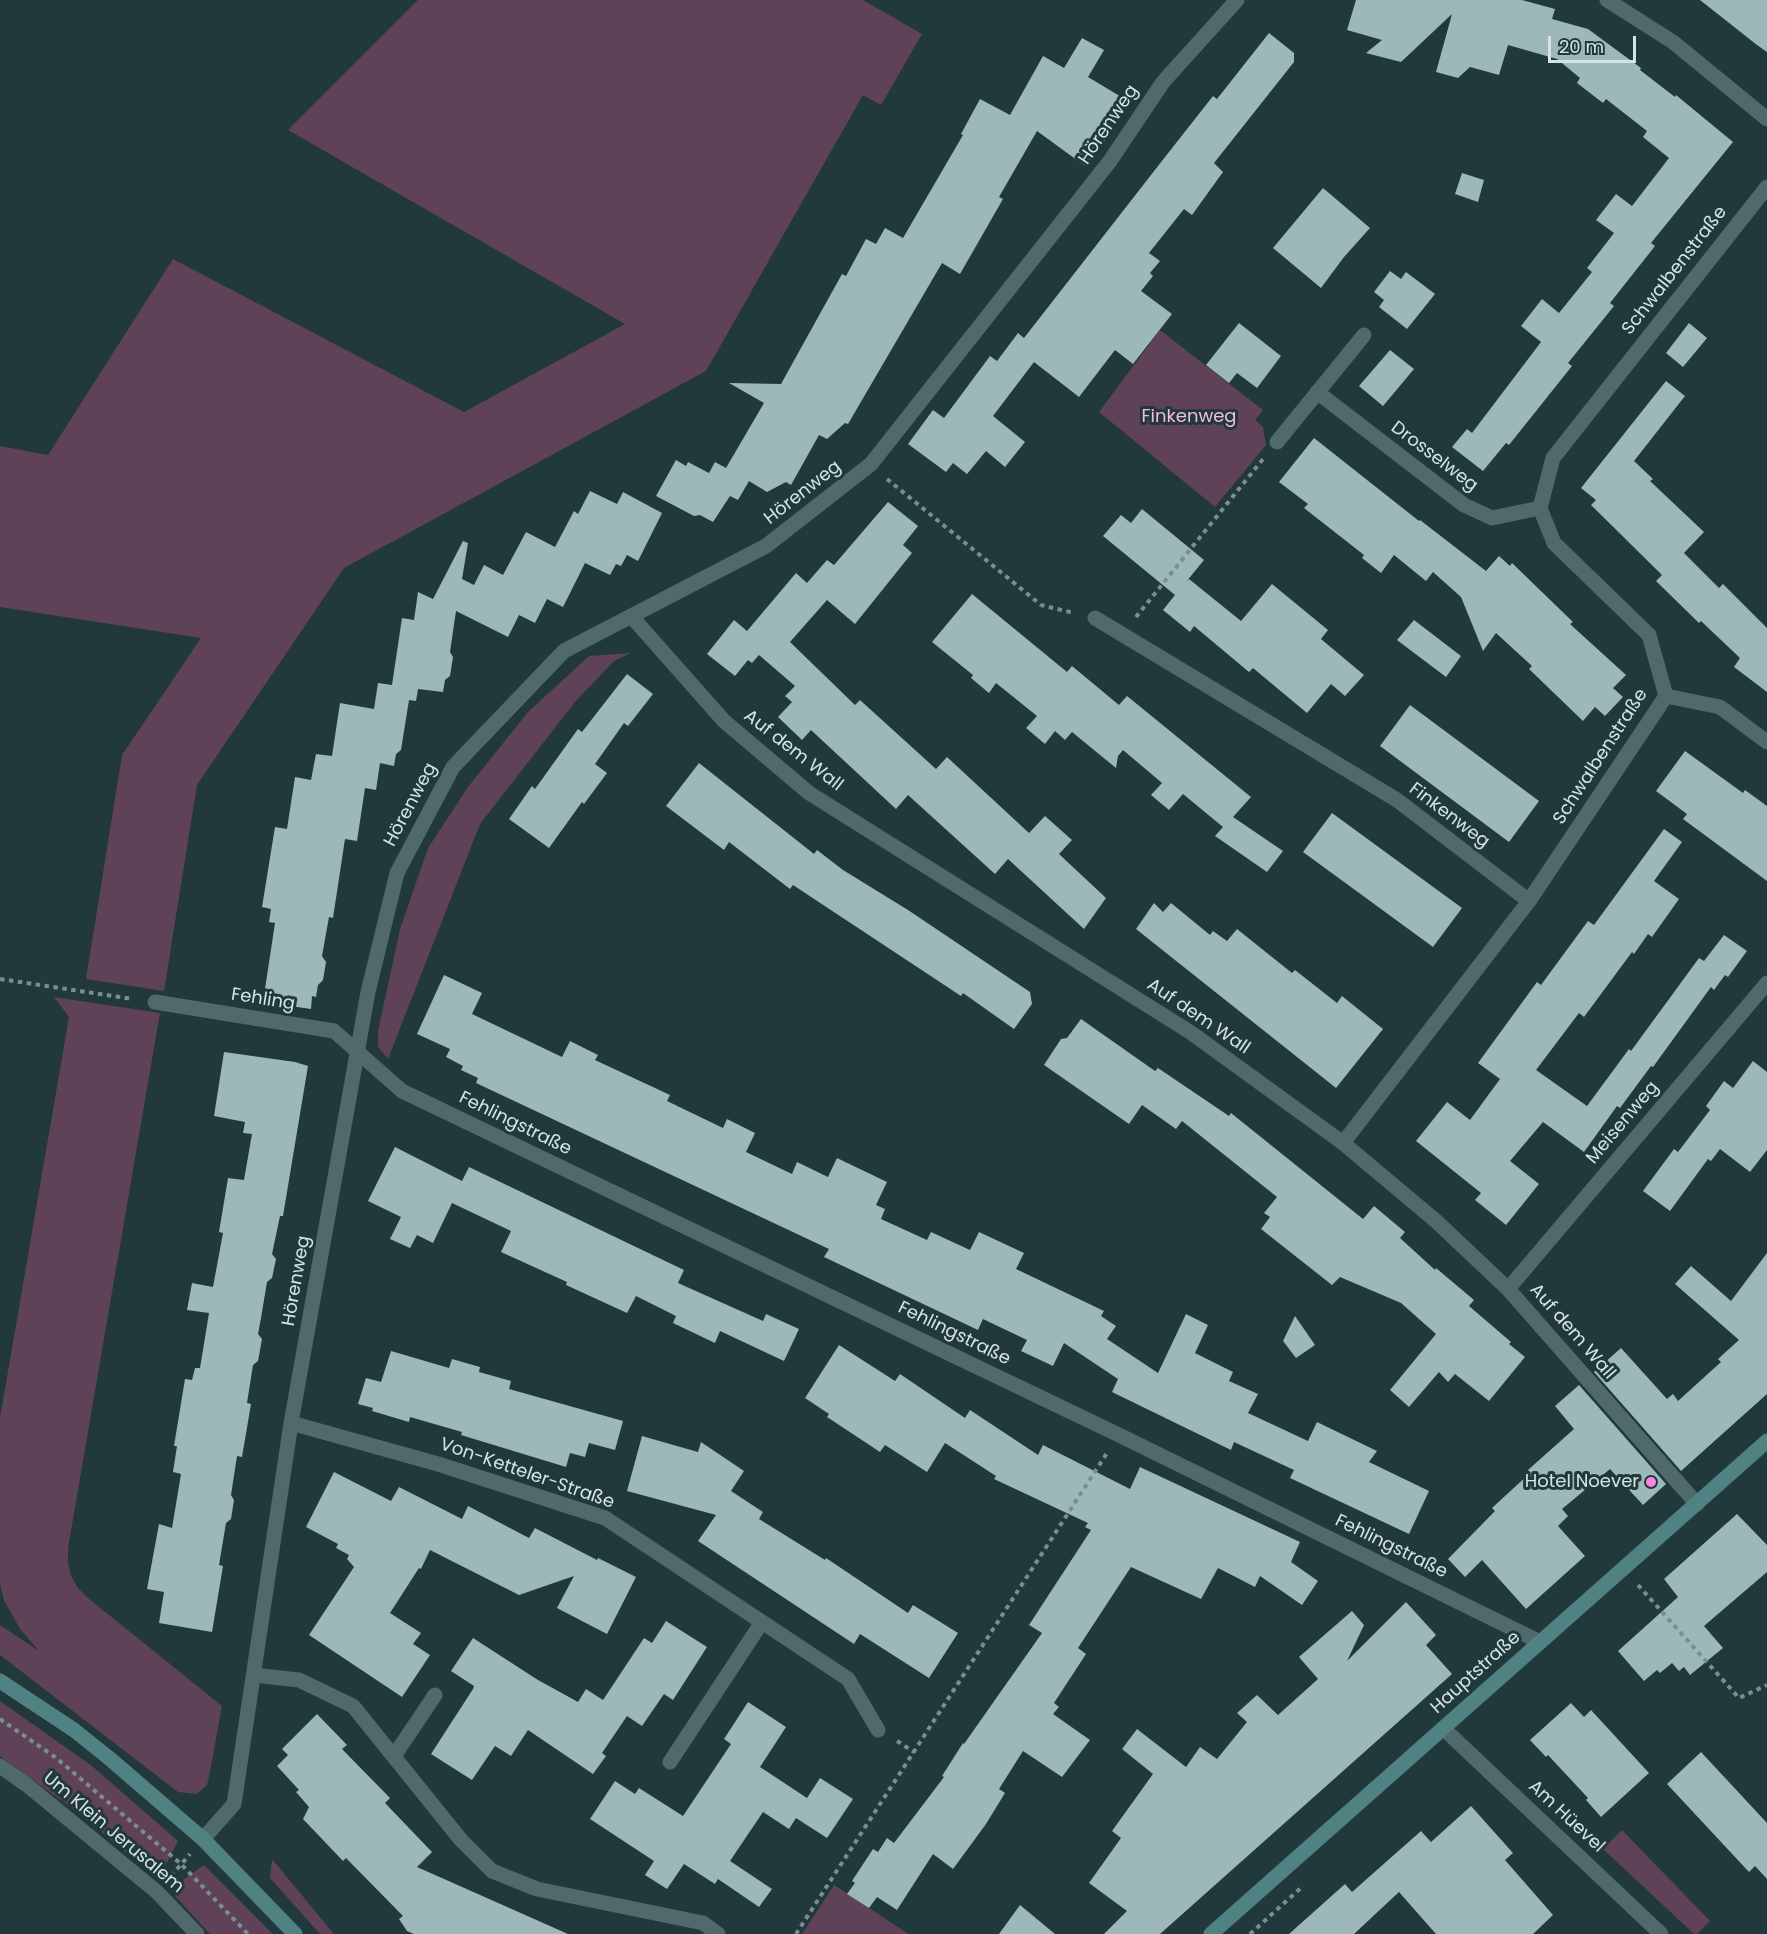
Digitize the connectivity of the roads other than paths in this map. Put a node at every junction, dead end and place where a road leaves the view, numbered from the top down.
1 (1237, 0) edge
2 (1607, 0) edge
3 (1767, 119) edge
4 (1767, 187) edge
5 (1364, 335) dead end
6 (1317, 392) junction
7 (1277, 442) road end
8 (1540, 508) junction
9 (632, 617) junction
10 (1095, 618) road end
11 (1666, 696) junction
12 (1767, 742) edge
13 (1529, 901) junction
14 (1767, 982) edge
15 (154, 1002) road end
16 (357, 1052) junction
17 (1344, 1143) junction
18 (1508, 1289) junction
19 (291, 1423) junction
20 (1767, 1441) edge
21 (1697, 1504) junction
22 (762, 1622) junction
23 (1540, 1642) junction
24 (254, 1675) junction
25 (0, 1681) edge
26 (435, 1695) dead end
27 (1444, 1729) junction
28 (878, 1730) dead end
29 (394, 1756) junction
30 (670, 1762) dead end
31 (0, 1766) edge
32 (203, 1839) junction
33 (197, 1934) edge
34 (295, 1934) edge
35 (718, 1934) edge
36 (1211, 1934) edge
37 (1661, 1934) edge

1 - 9 street, Hörenweg
2 - 3 street
4 - 8 street, Schwalbenstraße
5 - 6 street
6 - 7 street
6 - 8 street, Drosselweg
8 - 11 street, Schwalbenstraße
9 - 16 street, Hörenweg
9 - 17 street, Auf dem Wall
10 - 13 street, Finkenweg
11 - 12 street
11 - 13 street, Schwalbenstraße
13 - 17 street, Schwalbenstraße
14 - 18 street, Meisenweg
15 - 16 street, Fehling
16 - 19 street, Hörenweg
16 - 23 street, Fehlingstraße
17 - 18 street, Auf dem Wall
18 - 21 street, Auf dem Wall
19 - 22 street, Von-Ketteler-Straße
19 - 24 street, Hörenweg
20 - 21 street, Hauptstraße
21 - 23 street, Hauptstraße
22 - 28 street, Von-Ketteler-Straße
22 - 30 street
23 - 27 street, Hauptstraße
24 - 29 street
24 - 32 street, Hörenweg
25 - 32 street
26 - 29 street
27 - 36 street, Hauptstraße
27 - 37 street, Am Hüevel
29 - 35 street
31 - 33 street, Um Klein Jerusalem
32 - 34 street

